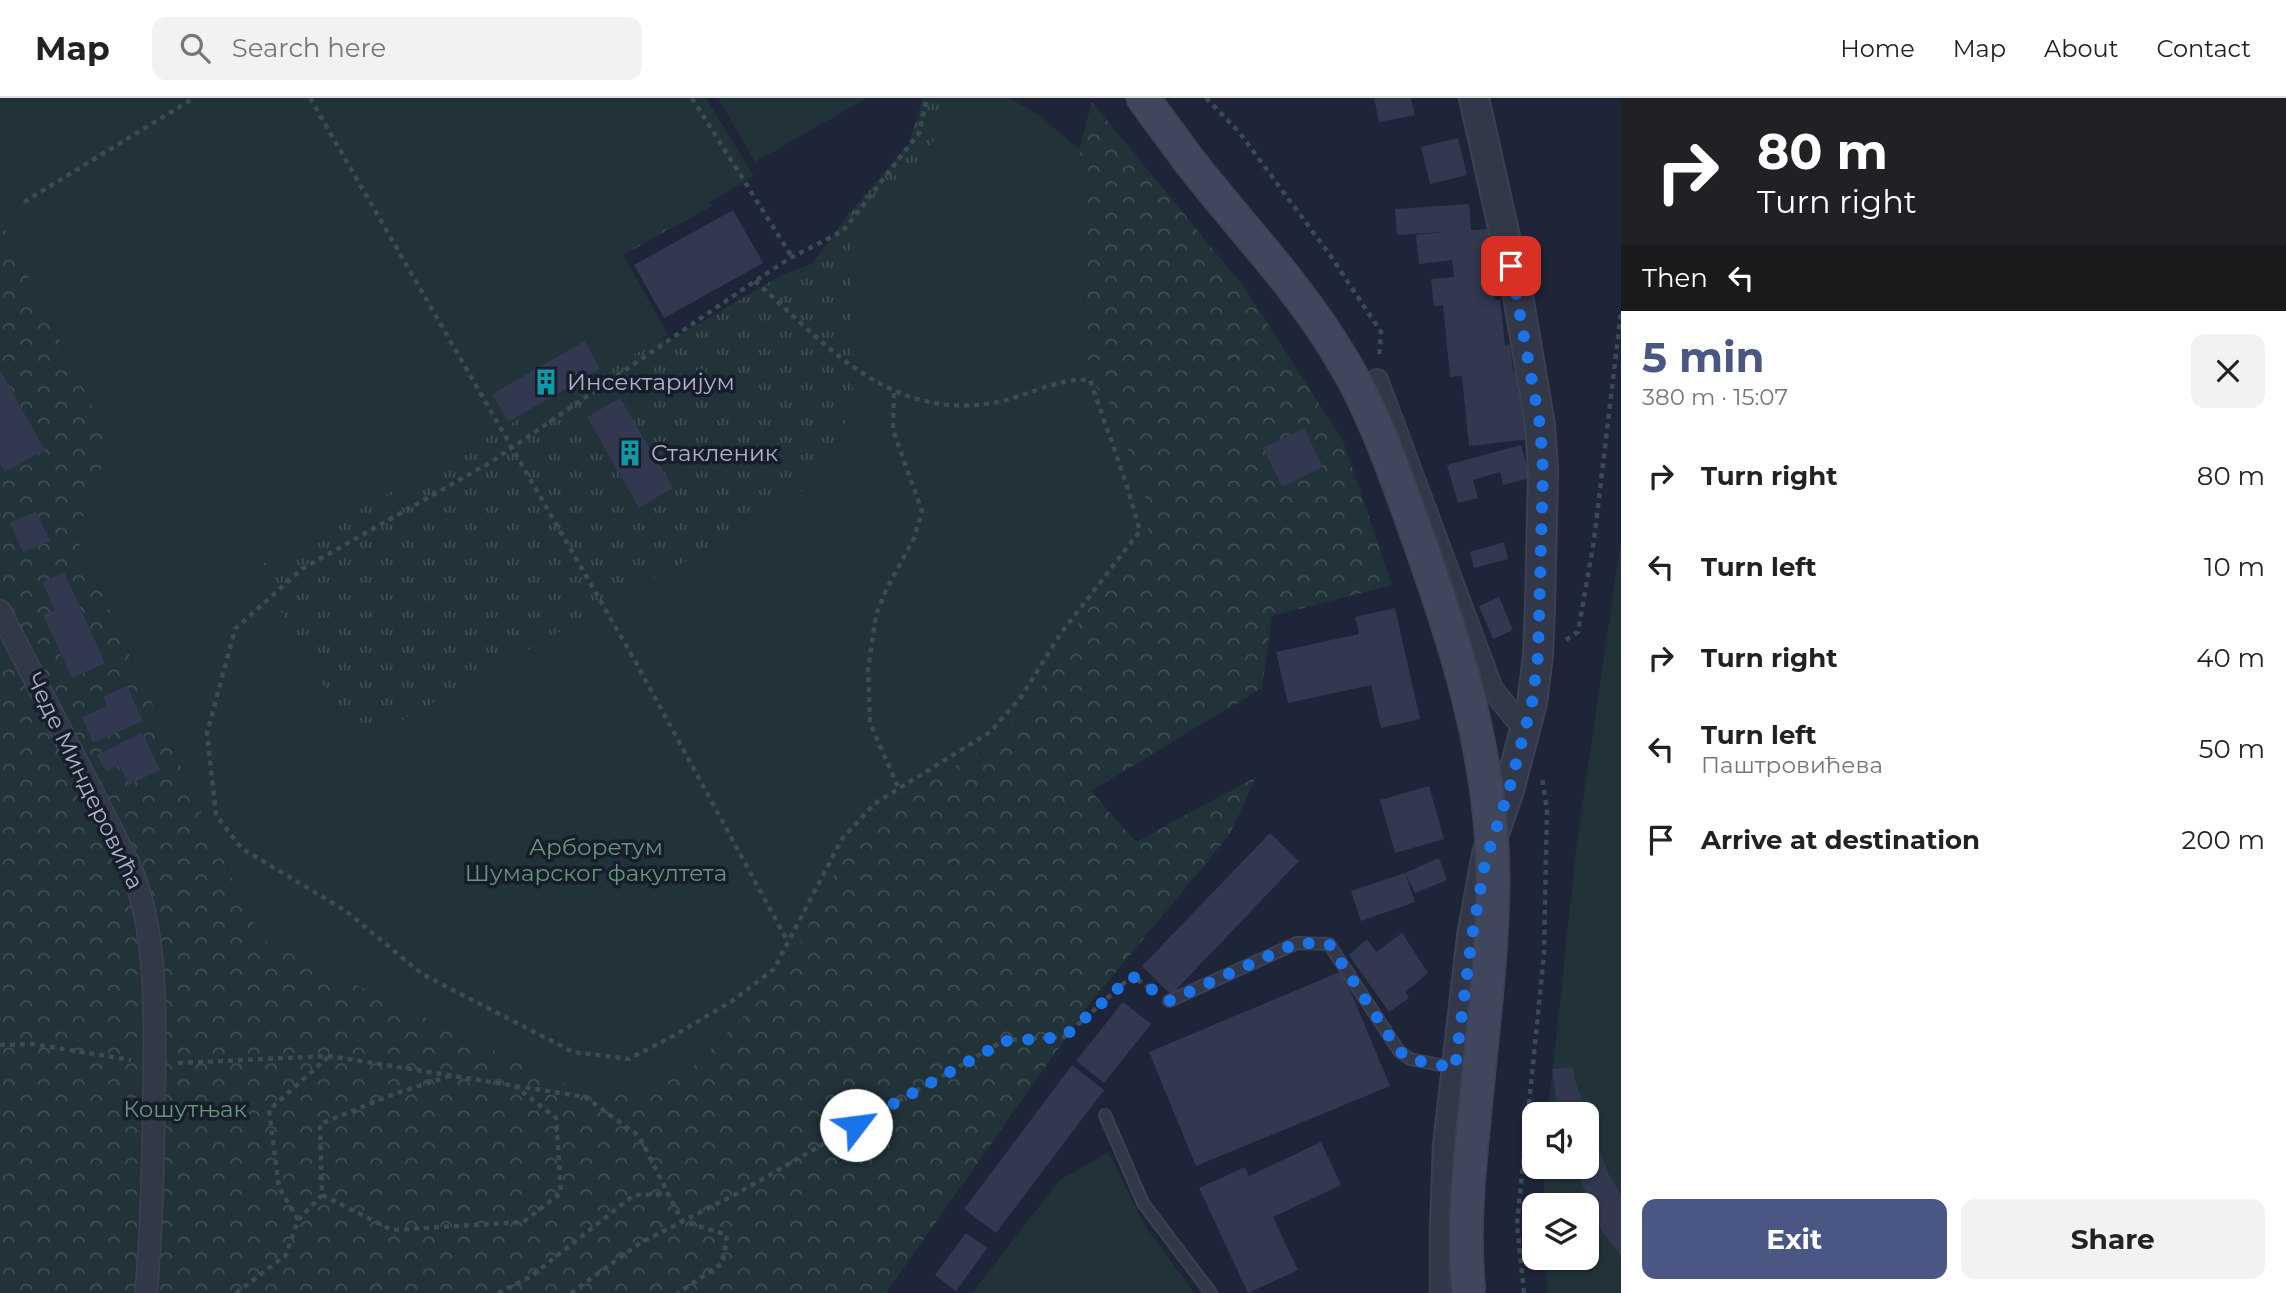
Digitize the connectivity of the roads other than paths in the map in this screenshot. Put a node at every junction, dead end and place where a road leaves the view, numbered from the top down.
1 (1143, 98) edge
2 (1474, 98) edge
3 (1377, 380) road end
4 (0, 611) edge
5 (1524, 729) junction
6 (1169, 1001) road end
7 (1455, 1068) junction
8 (1105, 1115) dead end
9 (146, 1293) edge
10 (1211, 1293) edge
11 (1445, 1293) edge
12 (1469, 1293) edge

1 - 12 main road, bridge
2 - 5 street
3 - 5 street
4 - 9 street, Чеде Миндеровића
5 - 7 street
6 - 7 lane
7 - 11 street
8 - 10 lane

